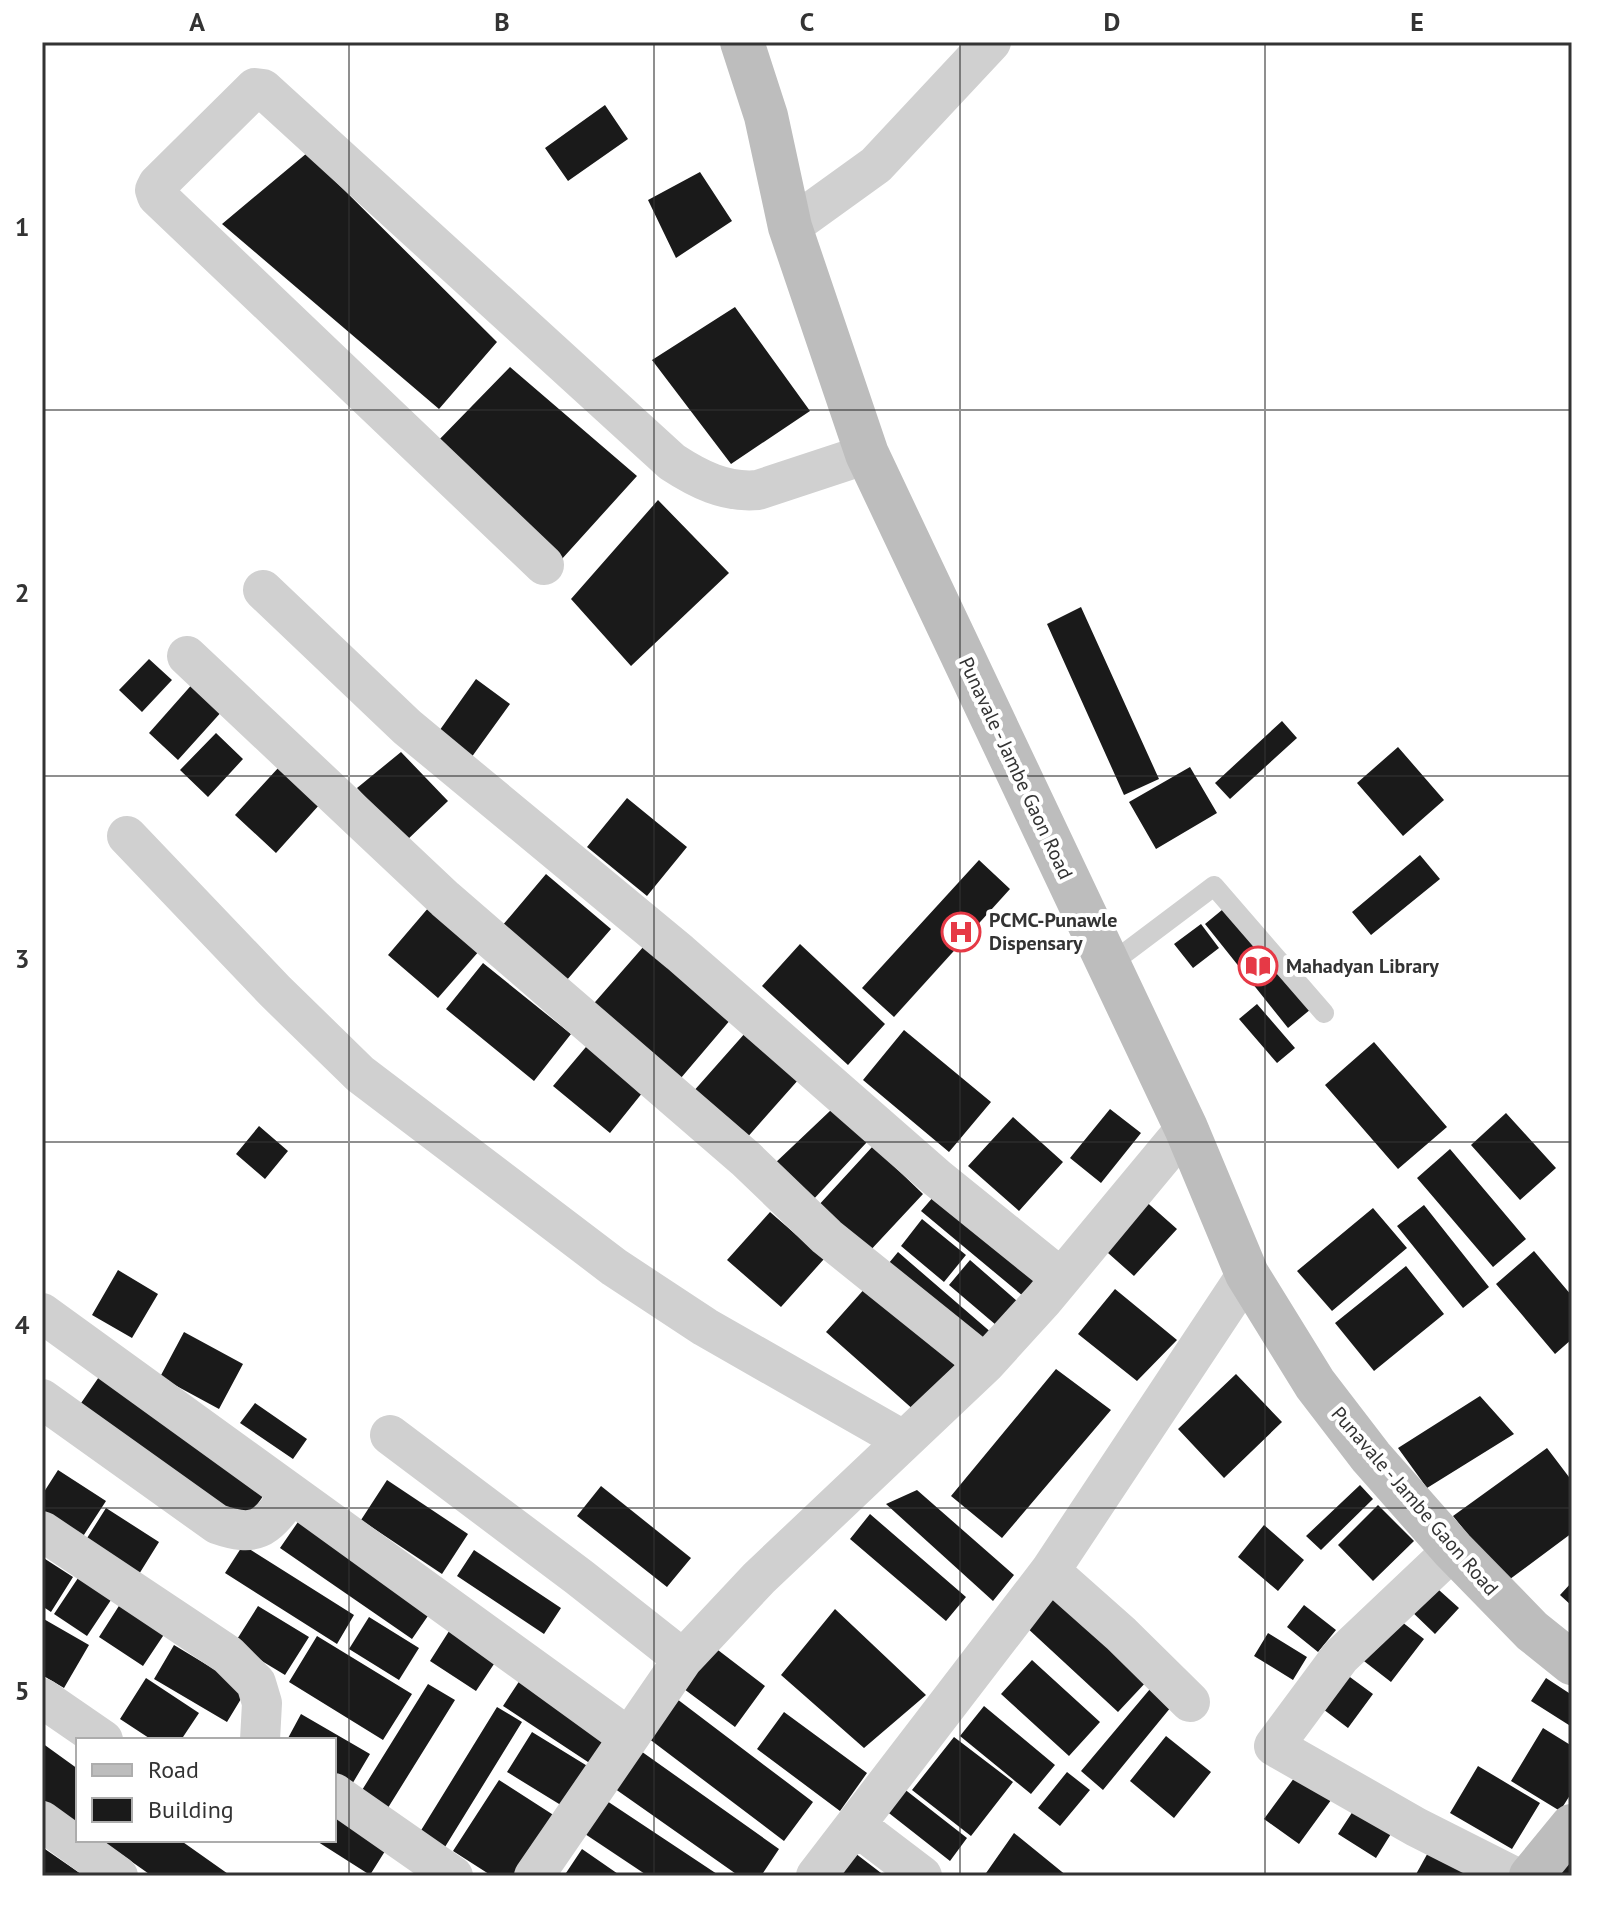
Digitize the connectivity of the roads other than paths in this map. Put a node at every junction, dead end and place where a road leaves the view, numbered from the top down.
1 (742, 42) edge
2 (991, 42) edge
3 (790, 227) junction
4 (867, 454) junction
5 (544, 565) dead end
6 (263, 590) dead end
7 (187, 656) dead end
8 (127, 836) dead end
9 (1109, 965) junction
10 (1324, 1013) dead end
11 (1186, 1128) junction
12 (1247, 1274) junction
13 (1061, 1278) junction
14 (42, 1313) edge
15 (985, 1364) junction
16 (42, 1399) edge
17 (390, 1435) dead end
18 (903, 1440) junction
19 (292, 1494) junction
20 (42, 1531) edge
21 (1453, 1550) junction
22 (1050, 1571) junction
23 (683, 1659) junction
24 (1572, 1663) edge
25 (42, 1698) edge
26 (1190, 1702) dead end
27 (628, 1737) junction
28 (100, 1738) edge
29 (260, 1738) edge
30 (336, 1794) edge
31 (42, 1821) edge
32 (855, 1825) junction
33 (1572, 1826) edge
34 (118, 1876) edge
35 (453, 1876) edge
36 (534, 1876) edge
37 (816, 1876) edge
38 (922, 1876) edge
39 (1513, 1876) edge
40 (1531, 1876) edge

1 - 3 street, Punavale - Jambe Gaon Road
2 - 3 street
3 - 4 street, Punavale - Jambe Gaon Road
4 - 5 street
4 - 9 street, Punavale - Jambe Gaon Road
6 - 13 street
7 - 15 street
8 - 18 street
9 - 10 lane
9 - 11 street, Punavale - Jambe Gaon Road
11 - 12 street, Punavale - Jambe Gaon Road
11 - 13 street
12 - 21 street, Punavale - Jambe Gaon Road
12 - 22 street
13 - 15 street
14 - 19 street
15 - 18 street
16 - 19 street
17 - 23 street
18 - 23 street
19 - 27 street
20 - 29 street
21 - 24 street, Punavale - Jambe Gaon Road
21 - 39 street
22 - 26 street
22 - 32 street
23 - 27 street
25 - 28 street
27 - 36 street
30 - 35 street
31 - 34 street
32 - 37 street
32 - 38 street
33 - 40 street

